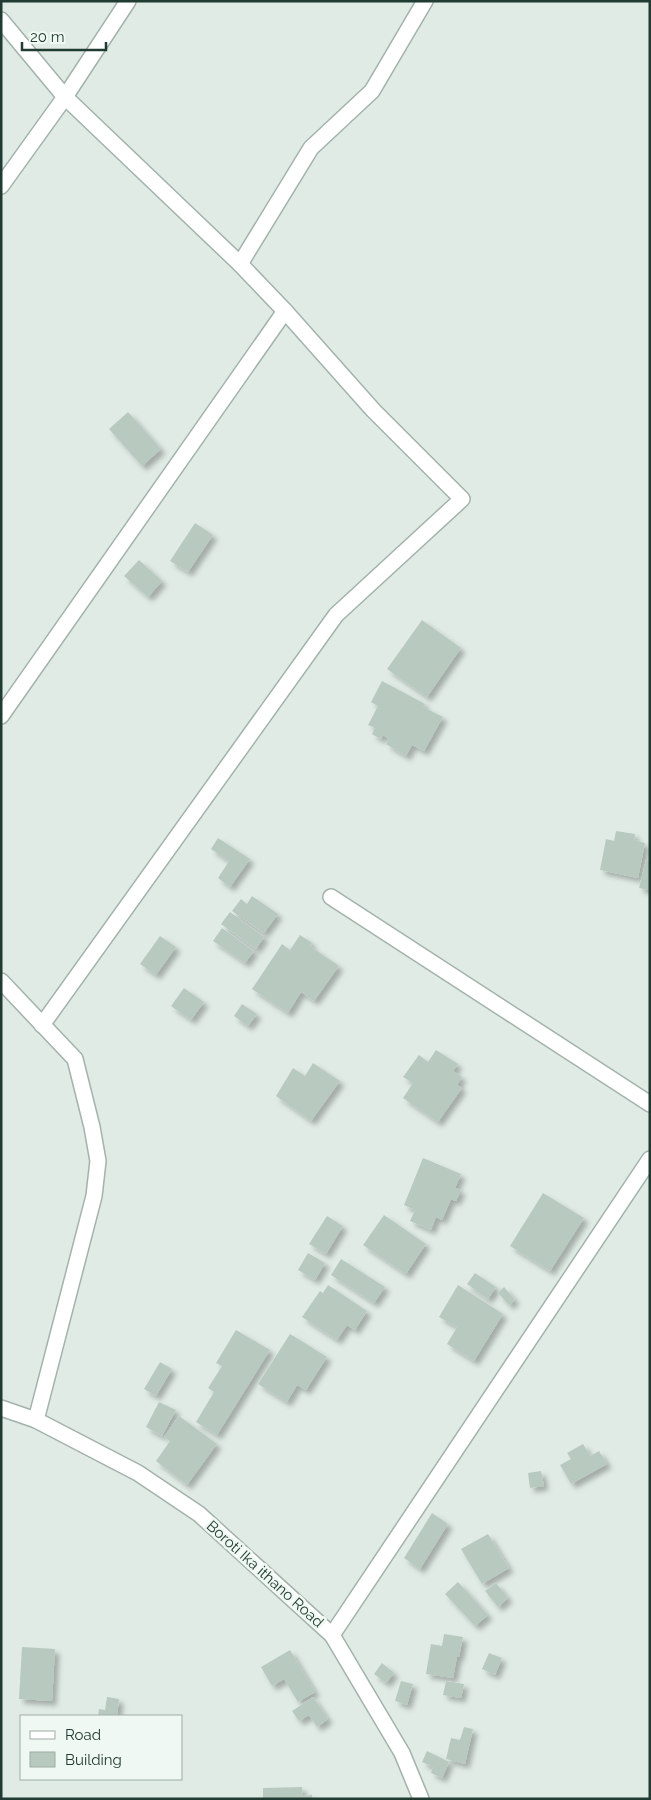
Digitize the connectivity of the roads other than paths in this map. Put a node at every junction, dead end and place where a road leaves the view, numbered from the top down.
1 (128, 1) edge
2 (425, 1) edge
3 (1, 20) edge
4 (65, 97) junction
5 (1, 186) edge
6 (240, 264) junction
7 (285, 311) junction
8 (1, 716) edge
9 (331, 897) dead end
10 (1, 981) edge
11 (42, 1025) junction
12 (650, 1104) edge
13 (650, 1159) edge
14 (1, 1408) edge
15 (36, 1420) junction
16 (332, 1635) junction
17 (421, 1799) edge

1 - 4 street
2 - 6 street
3 - 4 street
4 - 5 street
4 - 6 street
6 - 7 street
7 - 8 street
7 - 11 street
9 - 12 street
10 - 11 street
11 - 15 street
13 - 16 street
14 - 15 street, Boroti Ika ithano Road
15 - 16 street, Boroti Ika ithano Road
16 - 17 street, Boroti Ika ithano Road

